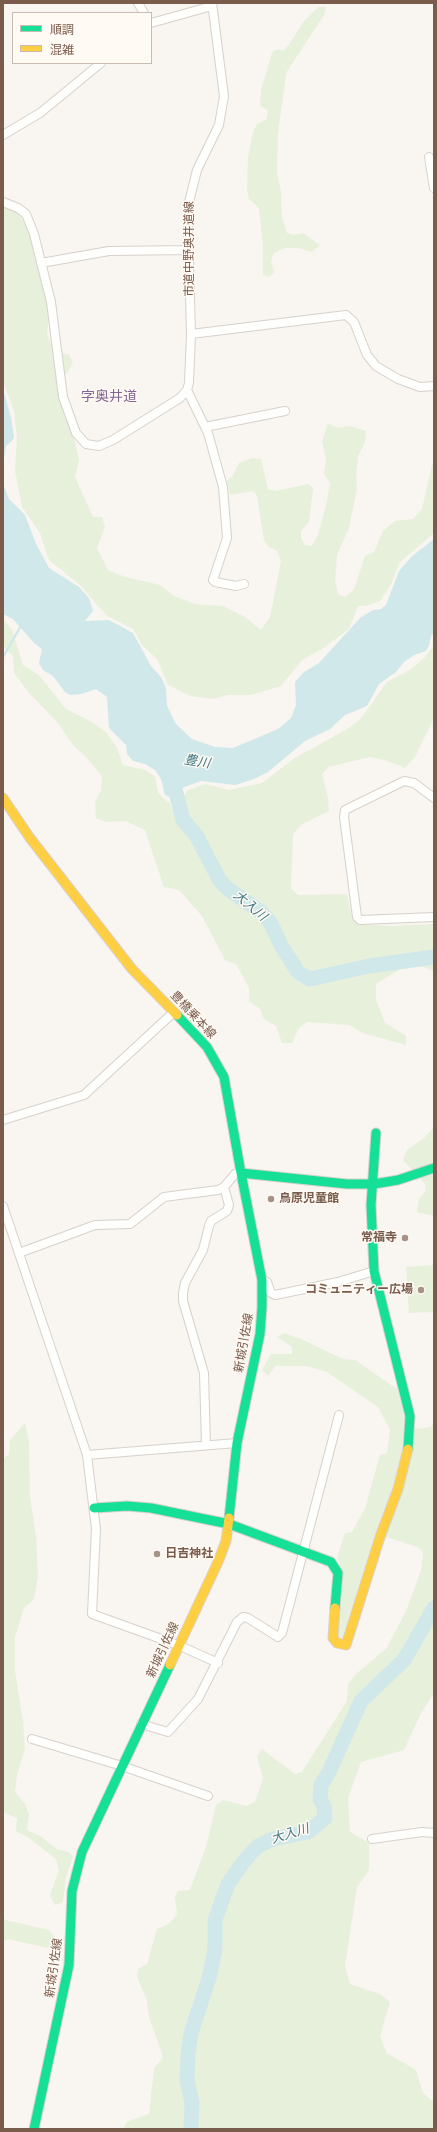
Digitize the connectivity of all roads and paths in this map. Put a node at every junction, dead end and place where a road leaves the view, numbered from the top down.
1 (138, 3) edge
2 (212, 5) edge
3 (143, 12) edge
4 (152, 23) edge
5 (100, 64) edge
6 (3, 135) edge
7 (429, 157) dead end
8 (434, 188) edge
9 (3, 202) edge
10 (188, 250) junction
11 (42, 263) junction
12 (191, 334) junction
13 (434, 386) edge
14 (188, 387) junction
15 (285, 411) dead end
16 (205, 427) junction
17 (244, 584) dead end
18 (3, 798) edge
19 (434, 798) edge
20 (434, 917) edge
21 (174, 1012) junction
22 (3, 1120) edge
23 (376, 1133) dead end
24 (434, 1168) edge
25 (241, 1173) junction
26 (374, 1184) junction
27 (224, 1188) junction
28 (3, 1206) edge
29 (19, 1253) junction
30 (374, 1271) junction
31 (262, 1280) junction
32 (339, 1415) dead end
33 (237, 1443) junction
34 (206, 1444) junction
35 (87, 1455) junction
36 (94, 1508) junction
37 (229, 1524) junction
38 (302, 1551) junction
39 (178, 1645) junction
40 (218, 1663) junction
41 (141, 1724) junction
42 (32, 1739) dead end
43 (122, 1766) junction
44 (208, 1796) dead end
45 (434, 1833) edge
46 (372, 1839) dead end
47 (34, 2129) edge

1 - 3 street
2 - 4 street
2 - 10 street, 市道中野奥井道線
5 - 6 street
7 - 8 street
9 - 11 street
10 - 11 street
10 - 12 street, 市道中野奥井道線
11 - 14 street
12 - 13 street
12 - 14 street, 市道中野奥井道線
14 - 16 street
15 - 16 street
16 - 17 street
18 - 21 main road, 豊橋乗本線
19 - 20 street
21 - 22 street
21 - 25 main road, 豊橋乗本線
23 - 26 main road
24 - 26 main road
25 - 26 main road
25 - 27 street
25 - 31 main road, 新城引佐線
26 - 30 main road
27 - 29 street
27 - 34 street
28 - 29 street
29 - 35 street
30 - 31 street
30 - 38 main road
31 - 33 main road, 新城引佐線
32 - 38 street
33 - 34 street
33 - 37 main road, 新城引佐線
34 - 35 street
35 - 36 street
36 - 37 main road
36 - 39 street
37 - 38 main road
37 - 39 main road, 新城引佐線
38 - 40 street
39 - 40 street
39 - 41 main road, 新城引佐線
40 - 41 street
41 - 43 main road, 新城引佐線
42 - 43 street
43 - 44 street
43 - 47 main road, 新城引佐線
45 - 46 street

